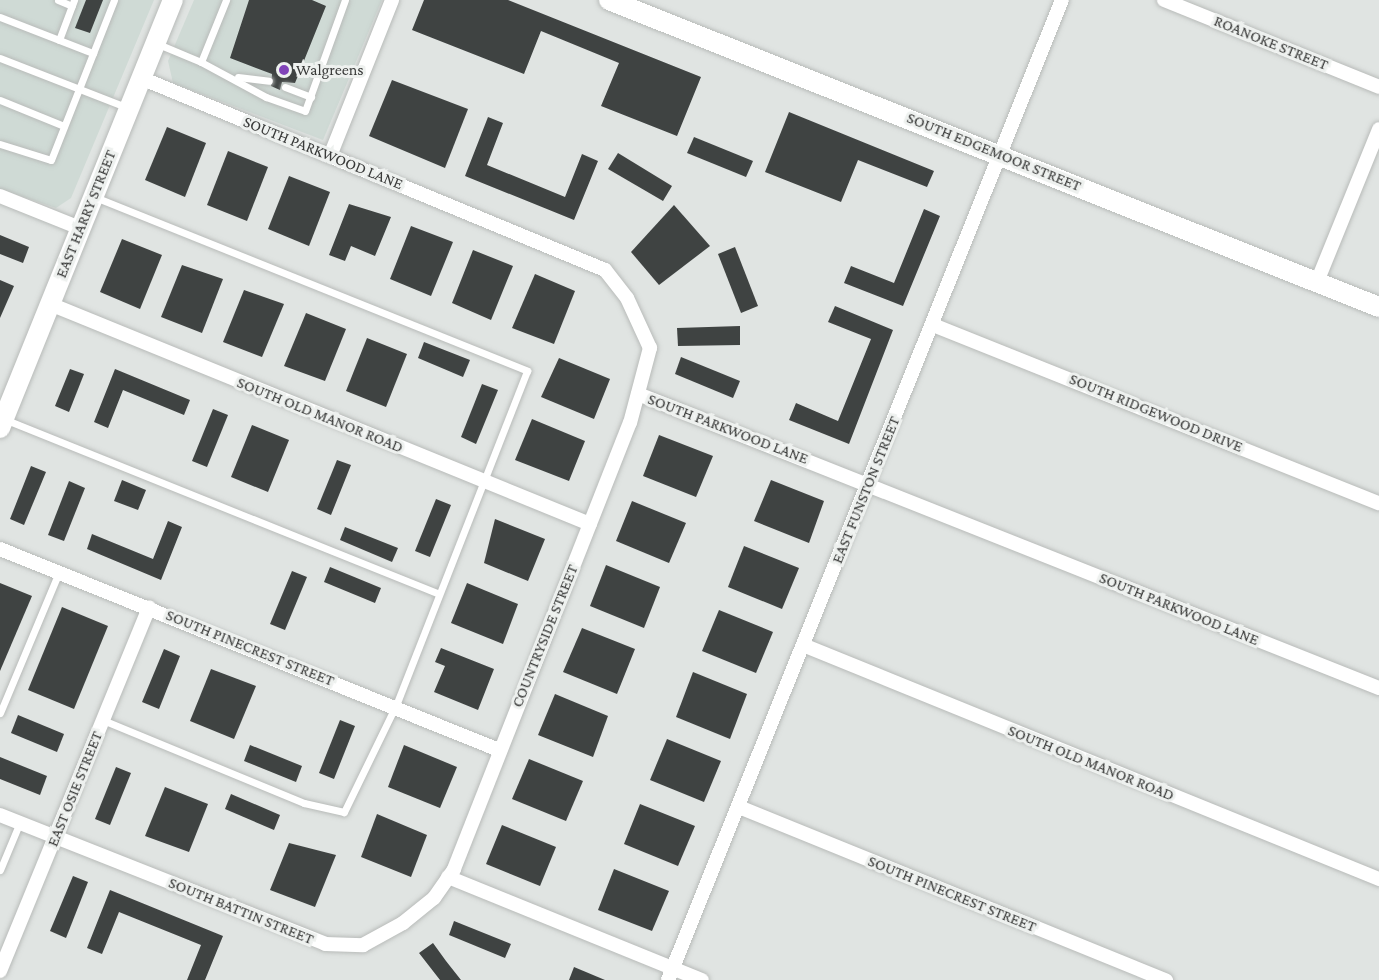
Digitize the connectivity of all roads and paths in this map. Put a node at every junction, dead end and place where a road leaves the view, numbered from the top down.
1 (58, 0) edge
2 (114, 0) edge
3 (173, 0) edge
4 (226, 0) edge
5 (345, 0) edge
6 (392, 0) edge
7 (1062, 0) edge
8 (1164, 0) edge
9 (616, 1) edge
10 (73, 3) edge
11 (0, 17) edge
12 (59, 39) junction
13 (156, 43) junction
14 (93, 53) junction
15 (0, 58) edge
16 (201, 62) junction
17 (236, 76) junction
18 (141, 78) junction
19 (269, 81) dead end
20 (285, 87) dead end
21 (1379, 87) edge
22 (79, 89) junction
23 (311, 97) junction
24 (0, 100) edge
25 (129, 108) junction
26 (64, 126) junction
27 (1379, 129) edge
28 (0, 144) edge
29 (1002, 152) junction
30 (330, 156) junction
31 (0, 196) edge
32 (93, 197) junction
33 (80, 228) junction
34 (1317, 282) junction
35 (50, 304) junction
36 (1379, 307) edge
37 (933, 325) junction
38 (638, 393) junction
39 (1, 421) edge
40 (483, 482) junction
41 (868, 484) junction
42 (1379, 503) edge
43 (590, 524) junction
44 (0, 549) edge
45 (59, 572) junction
46 (436, 593) junction
47 (149, 607) junction
48 (803, 645) junction
49 (1379, 688) edge
50 (395, 707) junction
51 (0, 713) edge
52 (103, 720) junction
53 (498, 750) junction
54 (739, 807) junction
55 (0, 815) edge
56 (20, 822) junction
57 (56, 836) junction
58 (0, 870) edge
59 (448, 878) junction
60 (1379, 879) edge
61 (0, 971) edge
62 (670, 974) edge
63 (702, 980) edge
64 (1166, 980) edge

1 - 10 lane
2 - 14 lane
3 - 13 street, EAST HARRY STREET
4 - 16 lane
5 - 23 lane
6 - 30 street
7 - 29 street, EAST FUNSTON STREET
8 - 21 street, ROANOKE STREET
9 - 29 street, SOUTH EDGEMOOR STREET
10 - 12 lane
11 - 12 lane
12 - 14 lane
13 - 16 lane
13 - 18 street, EAST HARRY STREET
14 - 22 lane
15 - 22 lane
16 - 17 lane
17 - 19 lane
17 - 23 lane
18 - 25 street, EAST HARRY STREET
18 - 30 street, SOUTH PARKWOOD LANE
20 - 23 lane
22 - 25 lane
22 - 26 lane
24 - 26 lane
25 - 32 street, EAST HARRY STREET
26 - 28 lane
27 - 34 street
29 - 34 street, SOUTH EDGEMOOR STREET
29 - 37 street, EAST FUNSTON STREET
30 - 38 street, SOUTH PARKWOOD LANE
31 - 33 street
32 - 33 street, EAST HARRY STREET
32 - 40 lane
33 - 35 street, EAST HARRY STREET
34 - 36 street, SOUTH EDGEMOOR STREET
35 - 39 street, EAST HARRY STREET
35 - 40 street, SOUTH OLD MANOR ROAD
37 - 41 street, EAST FUNSTON STREET
37 - 42 street, SOUTH RIDGEWOOD DRIVE
38 - 41 street, SOUTH PARKWOOD LANE
38 - 43 street, COUNTRYSIDE STREET
39 - 46 lane
40 - 43 street, SOUTH OLD MANOR ROAD
40 - 46 lane
41 - 48 street, EAST FUNSTON STREET
41 - 49 street, SOUTH PARKWOOD LANE
43 - 53 street, COUNTRYSIDE STREET
44 - 45 street, SOUTH PINECREST STREET
45 - 47 street, SOUTH PINECREST STREET
45 - 51 lane
46 - 50 lane
47 - 50 street, SOUTH PINECREST STREET
47 - 52 street, EAST OSIE STREET
48 - 54 street, EAST FUNSTON STREET
48 - 60 street, SOUTH OLD MANOR ROAD
50 - 52 lane
50 - 53 street, SOUTH PINECREST STREET
52 - 57 street, EAST OSIE STREET
53 - 59 street, COUNTRYSIDE STREET
54 - 62 street, EAST FUNSTON STREET
54 - 64 street, SOUTH PINECREST STREET
55 - 56 street, SOUTH BATTIN STREET
56 - 57 street, SOUTH BATTIN STREET
56 - 58 lane
57 - 59 street, SOUTH BATTIN STREET
57 - 61 street, EAST OSIE STREET
59 - 62 street
62 - 63 street

